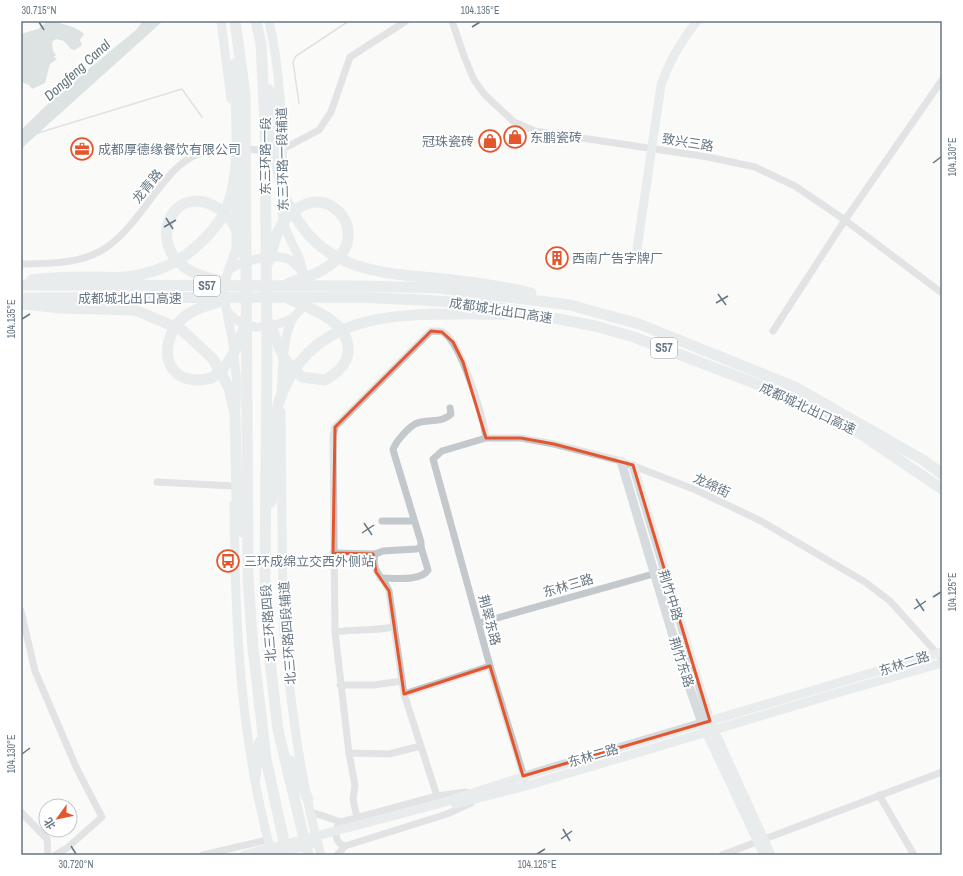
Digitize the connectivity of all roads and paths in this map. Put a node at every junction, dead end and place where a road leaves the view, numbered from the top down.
1 (221, 21) edge
2 (235, 21) edge
3 (256, 21) edge
4 (269, 21) edge
5 (406, 21) edge
6 (452, 21) edge
7 (697, 21) edge
8 (261, 44) junction
9 (942, 80) edge
10 (652, 148) junction
11 (283, 149) junction
12 (237, 150) junction
13 (845, 220) junction
14 (637, 249) dead end
15 (21, 264) edge
16 (228, 271) junction
17 (266, 271) junction
18 (247, 272) junction
19 (304, 274) junction
20 (21, 281) edge
21 (21, 285) edge
22 (279, 286) junction
23 (247, 290) joint
24 (266, 291) joint
25 (359, 291) junction
26 (235, 292) junction
27 (305, 293) joint
28 (942, 293) edge
29 (283, 297) junction
30 (21, 298) edge
31 (21, 303) edge
32 (570, 305) junction
33 (226, 309) junction
34 (533, 314) junction
35 (266, 318) junction
36 (293, 318) junction
37 (247, 319) junction
38 (773, 331) dead end
39 (450, 408) dead end
40 (486, 438) junction
41 (433, 459) joint
42 (621, 461) junction
43 (633, 465) junction
44 (942, 474) edge
45 (157, 482) dead end
46 (233, 486) junction
47 (942, 489) edge
48 (382, 521) dead end
49 (414, 521) junction
50 (266, 536) junction
51 (421, 547) junction
52 (333, 553) junction
53 (375, 554) junction
54 (248, 565) junction
55 (660, 572) junction
56 (380, 578) junction
57 (21, 611) edge
58 (479, 623) junction
59 (393, 627) junction
60 (335, 632) junction
61 (940, 654) edge
62 (942, 663) edge
63 (490, 666) junction
64 (402, 681) junction
65 (340, 685) junction
66 (404, 694) junction
67 (259, 703) junction
68 (708, 726) junction
69 (281, 743) junction
70 (421, 746) junction
71 (349, 753) junction
72 (942, 772) edge
73 (523, 776) junction
74 (255, 777) junction
75 (526, 786) junction
76 (482, 793) junction
77 (879, 795) junction
78 (437, 796) junction
79 (308, 798) junction
80 (21, 812) edge
81 (311, 812) junction
82 (401, 816) junction
83 (357, 818) junction
84 (341, 822) junction
85 (268, 840) junction
86 (761, 840) junction
87 (345, 846) junction
88 (48, 855) edge
89 (55, 855) edge
90 (203, 855) edge
91 (244, 855) edge
92 (272, 855) edge
93 (286, 855) edge
94 (308, 855) edge
95 (321, 855) edge
96 (337, 855) edge
97 (722, 855) edge
98 (764, 855) edge
99 (771, 855) edge
100 (914, 855) edge

1 - 12 main road
2 - 18 highway, 东三环路一段
2 - 20 highway
3 - 8 highway, 东三环路一段
4 - 11 main road, 东三环路一段辅道
5 - 11 street, 龙青路
6 - 10 street, 致兴三路
7 - 10 main road
8 - 17 highway, 东三环路一段
8 - 32 highway
9 - 13 street
10 - 13 street, 致兴三路
10 - 14 main road
11 - 12 street, 龙青路
11 - 19 main road, 东三环路一段辅道
12 - 15 street, 龙青路
12 - 16 main road
13 - 28 street, 致兴三路
13 - 38 street
16 - 19 main road
16 - 33 main road
17 - 22 highway
17 - 24 highway, 东三环路一段
18 - 23 highway, 东三环路一段
18 - 26 highway
19 - 27 main road, 东三环路一段辅道
21 - 26 highway, 成都城北出口高速 / S57
22 - 25 highway, 成都城北出口高速 / S57
22 - 26 highway, 成都城北出口高速 / S57
23 - 37 highway, 北三环路四段
24 - 35 highway, 北三环路四段
25 - 29 highway, 成都城北出口高速 / S57
25 - 32 highway, 成都城北出口高速 / S57
25 - 34 highway, 成都城北出口高速 / S57
26 - 29 highway, 成都城北出口高速 / S57
26 - 30 highway, 成都城北出口高速 / S57
26 - 37 highway
27 - 36 main road, 北三环路四段辅道
29 - 35 highway
31 - 54 highway
32 - 44 highway, 成都城北出口高速 / S57
33 - 36 main road
33 - 46 main road
34 - 47 highway, 成都城北出口高速 / S57
34 - 50 highway
35 - 50 highway, 北三环路四段
36 - 79 main road, 北三环路四段辅道
37 - 54 highway, 北三环路四段
39 - 49 street
40 - 41 street, 龙绵街
40 - 42 street, 龙绵街
40 - 52 street
41 - 58 street, 荆翠东路
42 - 43 street, 龙绵街
42 - 55 main road, 荆竹东路
43 - 55 main road, 荆竹中路
43 - 61 street, 龙绵街
45 - 46 street
46 - 74 main road
48 - 49 street
49 - 51 street
50 - 69 highway, 北三环路四段
51 - 53 street
51 - 56 street
52 - 53 street
52 - 60 street
53 - 56 street
54 - 67 highway, 北三环路四段
55 - 58 street, 东林三路
55 - 68 main road, 荆竹东路
56 - 59 street
57 - 89 street
58 - 63 street, 荆翠东路
59 - 60 street
59 - 64 street
60 - 65 street
61 - 68 main road, 东林二路
62 - 68 main road, 东林二路
63 - 66 street
63 - 73 street, 荆翠东路
64 - 65 street
64 - 66 street
65 - 71 street
66 - 70 street
67 - 74 highway
67 - 93 highway, 北三环路四段
68 - 73 main road, 东林二路
68 - 75 main road, 东林二路
68 - 86 main road, 荆竹东路
69 - 79 highway
69 - 94 highway, 北三环路四段
70 - 71 street
70 - 78 street
71 - 83 street
72 - 77 street
73 - 75 street, 荆翠东路
73 - 76 main road, 东林二路
74 - 85 main road
75 - 76 main road, 东林二路
76 - 78 street
76 - 82 main road, 东林二路
76 - 87 street
77 - 86 street
77 - 100 street
78 - 83 street
79 - 81 main road, 北三环路四段辅道
80 - 88 street
81 - 84 street
81 - 95 main road, 北三环路四段辅道
82 - 91 main road, 东林二路
82 - 92 main road, 东林二路
83 - 84 street
84 - 87 street
85 - 90 street
85 - 92 main road
86 - 97 street
86 - 98 main road, 荆竹东路
86 - 99 main road
87 - 96 street

